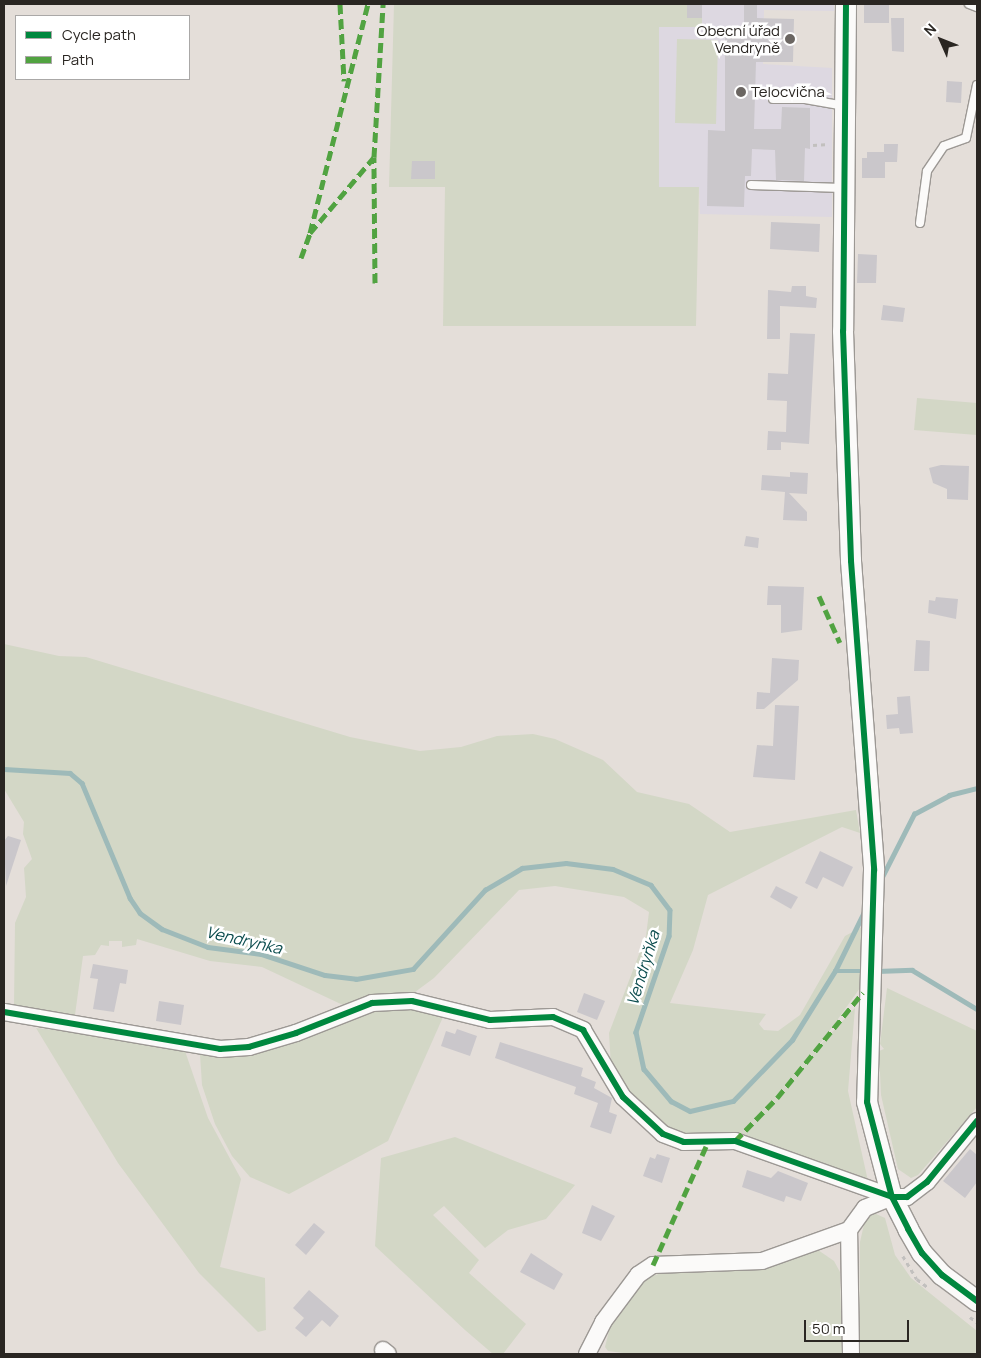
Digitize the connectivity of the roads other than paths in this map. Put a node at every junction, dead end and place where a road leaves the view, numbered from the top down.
1 (846, 4) edge
2 (969, 4) edge
3 (977, 7) edge
4 (977, 85) edge
5 (773, 99) dead end
6 (843, 106) junction
7 (751, 184) dead end
8 (842, 188) junction
9 (920, 223) dead end
10 (4, 1012) edge
11 (977, 1121) edge
12 (892, 1197) junction
13 (849, 1230) junction
14 (977, 1301) edge
15 (587, 1354) edge
16 (851, 1354) edge

1 - 6 street
2 - 3 lane
4 - 9 lane
5 - 6 lane
6 - 8 street
7 - 8 lane
8 - 12 street
10 - 12 street
11 - 12 street
12 - 13 street
12 - 14 street
13 - 15 street
13 - 16 street

